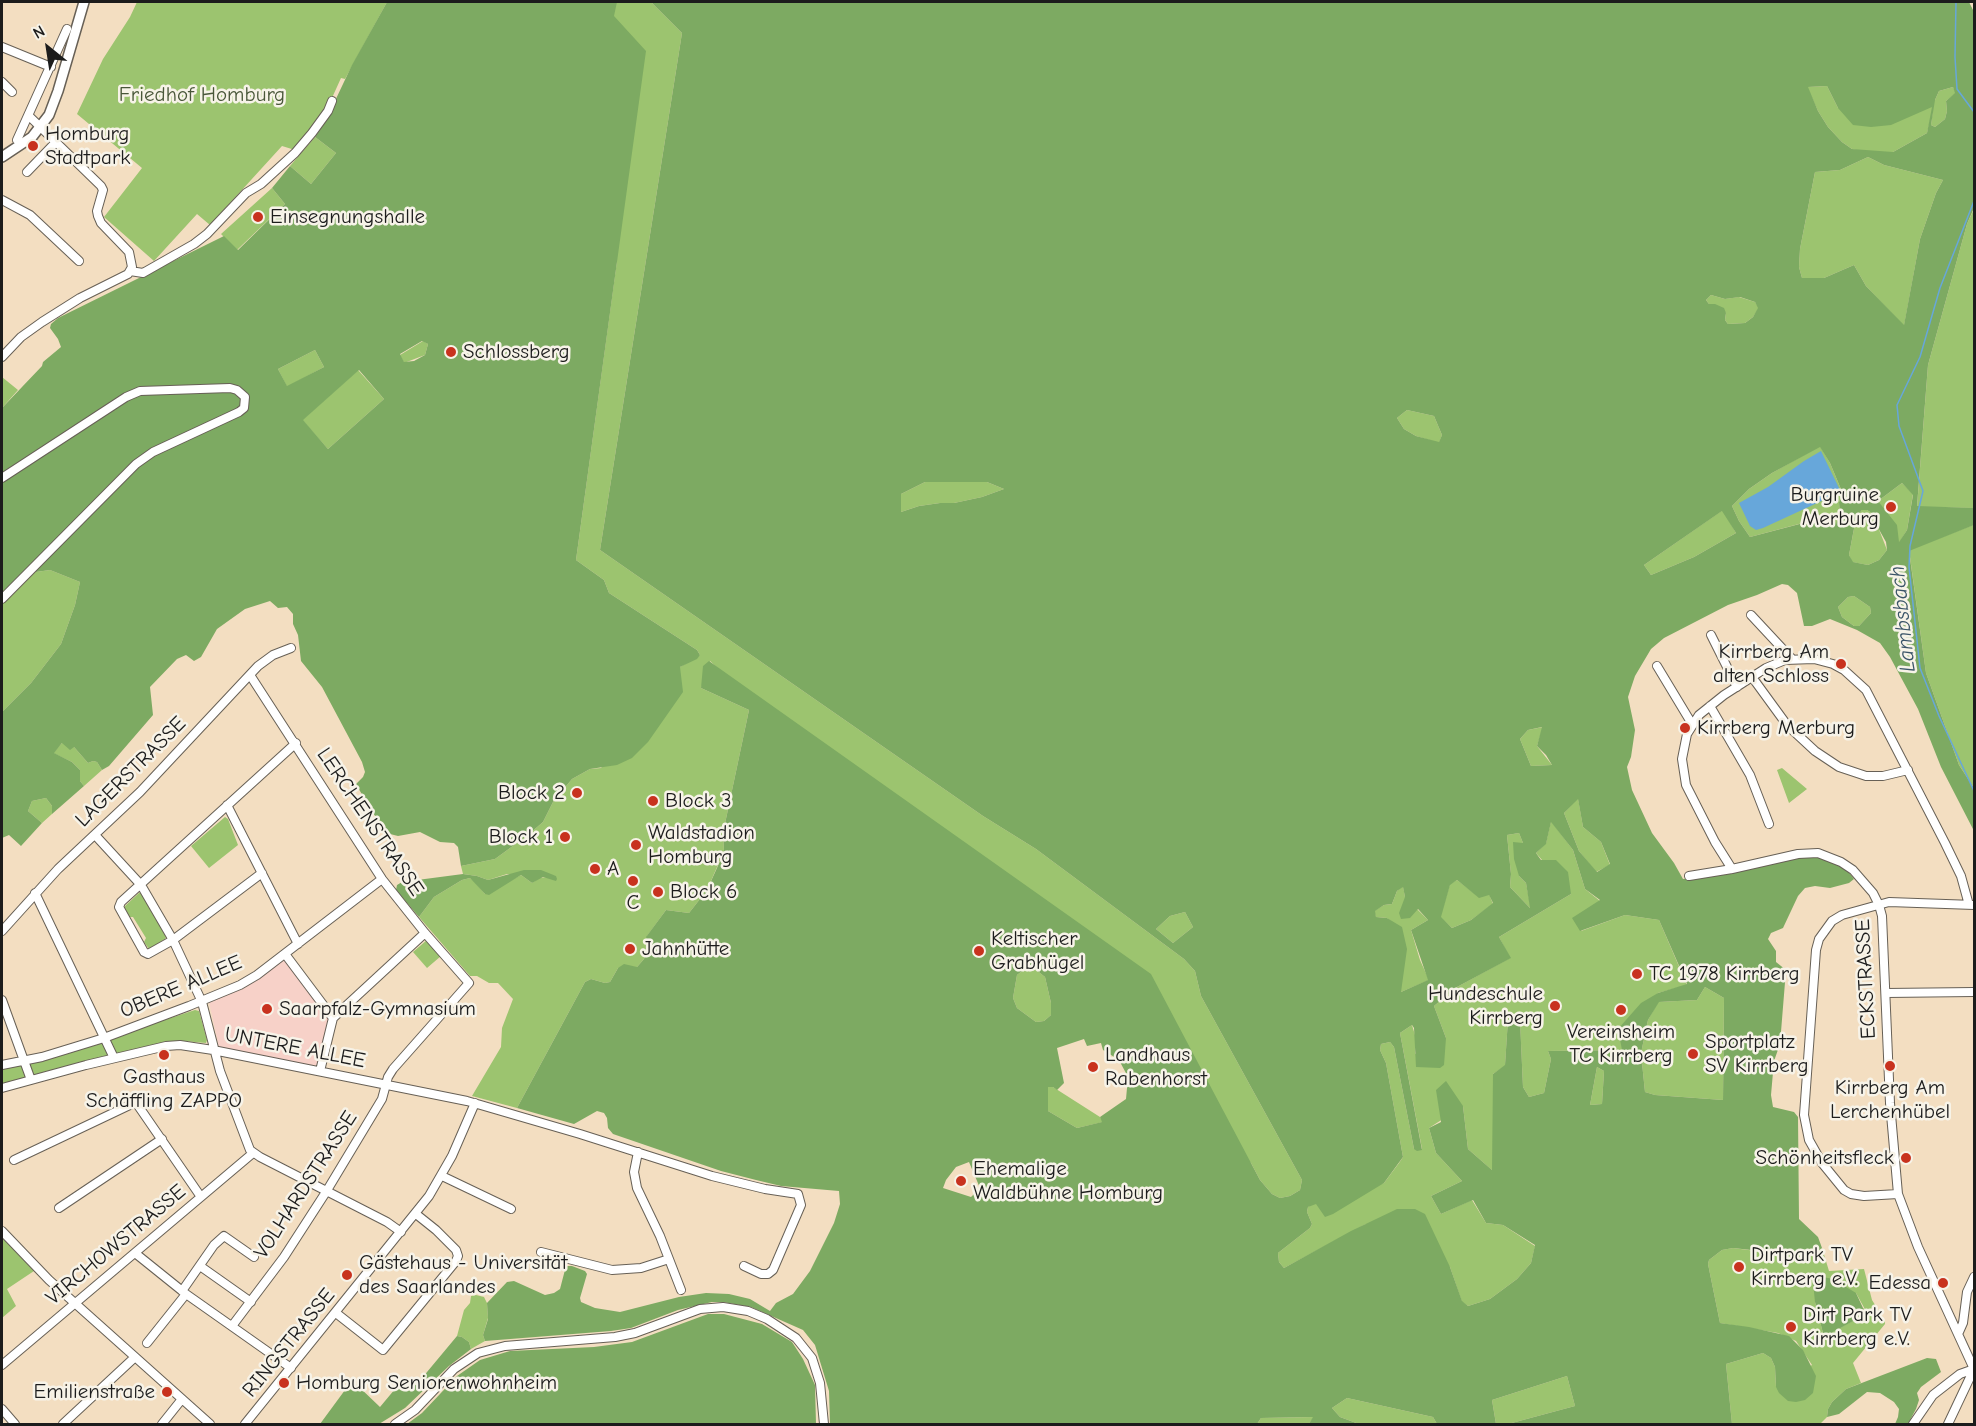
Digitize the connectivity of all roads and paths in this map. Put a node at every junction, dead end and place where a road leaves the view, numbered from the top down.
1 (84, 2) edge
2 (67, 29) dead end
3 (2, 47) edge
4 (64, 49) junction
5 (51, 68) junction
6 (2, 82) edge
7 (12, 92) dead end
8 (332, 101) dead end
9 (29, 116) junction
10 (41, 127) junction
11 (17, 140) dead end
12 (56, 141) junction
13 (2, 157) edge
14 (27, 172) dead end
15 (2, 200) edge
16 (79, 261) dead end
17 (130, 271) junction
18 (2, 357) edge
19 (2, 478) edge
20 (2, 599) edge
21 (1751, 615) dead end
22 (1711, 634) dead end
23 (291, 648) dead end
24 (1792, 659) junction
25 (1657, 666) dead end
26 (250, 675) junction
27 (1752, 677) junction
28 (1737, 687) junction
29 (1710, 706) junction
30 (1692, 724) junction
31 (296, 743) junction
32 (1908, 770) junction
33 (227, 805) junction
34 (1769, 824) dead end
35 (95, 835) junction
36 (1732, 869) junction
37 (261, 873) junction
38 (1689, 876) dead end
39 (382, 879) junction
40 (141, 885) junction
41 (35, 893) junction
42 (1879, 905) junction
43 (1972, 905) edge
44 (2, 931) edge
45 (425, 933) junction
46 (173, 940) junction
47 (298, 944) junction
48 (285, 954) junction
49 (469, 983) joint
50 (1974, 992) edge
51 (1886, 993) junction
52 (2, 1000) edge
53 (202, 1002) junction
54 (333, 1018) junction
55 (104, 1038) junction
56 (213, 1050) junction
57 (114, 1058) junction
58 (25, 1061) junction
59 (2, 1065) edge
60 (320, 1071) junction
61 (31, 1080) junction
62 (386, 1084) junction
63 (2, 1088) edge
64 (475, 1102) junction
65 (162, 1139) junction
66 (638, 1152) junction
67 (253, 1153) junction
68 (14, 1160) dead end
69 (442, 1176) junction
70 (326, 1192) junction
71 (1898, 1194) junction
72 (201, 1197) junction
73 (58, 1208) dead end
74 (511, 1209) dead end
75 (416, 1214) junction
76 (2, 1231) edge
77 (401, 1232) junction
78 (541, 1252) dead end
79 (135, 1253) junction
80 (254, 1257) dead end
81 (669, 1259) junction
82 (200, 1266) junction
83 (744, 1266) dead end
84 (1974, 1277) edge
85 (681, 1290) dead end
86 (184, 1292) junction
87 (251, 1302) junction
88 (75, 1304) junction
89 (336, 1313) junction
90 (232, 1326) junction
91 (1959, 1332) junction
92 (147, 1342) dead end
93 (134, 1358) junction
94 (2, 1365) edge
95 (291, 1368) junction
96 (1974, 1369) edge
97 (182, 1399) junction
98 (2, 1409) edge
99 (15, 1425) edge
100 (63, 1425) edge
101 (162, 1425) edge
102 (210, 1425) edge
103 (245, 1425) edge
104 (395, 1425) edge
105 (824, 1425) edge
106 (1913, 1425) edge
107 (1948, 1425) edge

1 - 4 main road
2 - 4 street
3 - 5 street
4 - 5 street
4 - 10 main road
5 - 9 street
6 - 7 street
8 - 17 street
9 - 10 street
9 - 11 street
10 - 12 street
10 - 13 main road
12 - 14 street
12 - 17 street
15 - 16 street
17 - 18 street
19 - 20 street
21 - 24 street
22 - 28 street
23 - 26 street, LAGERSTRASSE
24 - 27 street
24 - 32 street
25 - 30 street
26 - 31 street, LERCHENSTRASSE
26 - 35 street, LAGERSTRASSE
27 - 28 street
27 - 32 street
28 - 29 street
29 - 30 street
29 - 34 street
30 - 36 street
31 - 33 street
31 - 39 street, LERCHENSTRASSE
32 - 43 street
33 - 37 street
33 - 40 street
35 - 40 street
35 - 41 street, LAGERSTRASSE
36 - 38 street, ECKSTRASSE
36 - 42 street, ECKSTRASSE
37 - 46 street
37 - 47 street
39 - 45 street, LERCHENSTRASSE
39 - 47 street, OBERE ALLEE
40 - 46 street
40 - 46 street
41 - 44 street, LAGERSTRASSE
41 - 55 street
42 - 43 street
42 - 51 street, ECKSTRASSE
42 - 71 street
45 - 49 street, LERCHENSTRASSE
45 - 54 street
46 - 53 street
47 - 48 street, OBERE ALLEE
48 - 53 street, OBERE ALLEE
48 - 54 street
49 - 62 street, VOLHARDSTRASSE
50 - 51 street
51 - 71 street, ECKSTRASSE
52 - 58 street
53 - 55 street, OBERE ALLEE
53 - 56 street
54 - 60 street
55 - 57 street
55 - 58 street, OBERE ALLEE
56 - 57 street, UNTERE ALLEE
56 - 60 street, UNTERE ALLEE
56 - 67 street
57 - 61 street, UNTERE ALLEE
58 - 59 street, OBERE ALLEE
58 - 61 street
60 - 62 street, UNTERE ALLEE
61 - 63 street, UNTERE ALLEE
62 - 64 street, UNTERE ALLEE
62 - 70 street, VOLHARDSTRASSE
64 - 66 street, UNTERE ALLEE
64 - 69 street, RINGSTRASSE
65 - 68 street
65 - 72 street
65 - 73 street
66 - 81 street
66 - 83 street, UNTERE ALLEE
67 - 70 street
67 - 72 street, VIRCHOWSTRASSE
69 - 74 street
69 - 75 street, RINGSTRASSE
70 - 77 street
70 - 87 street, VOLHARDSTRASSE
71 - 91 street, ECKSTRASSE
72 - 79 street, VIRCHOWSTRASSE
75 - 77 street, RINGSTRASSE
75 - 89 street
76 - 88 street
77 - 89 street, RINGSTRASSE
78 - 81 street
79 - 86 street
79 - 88 street, VIRCHOWSTRASSE
80 - 82 street, VOLHARDSTRASSE
81 - 85 street
82 - 86 street, VOLHARDSTRASSE
82 - 87 street
84 - 91 street
86 - 90 street
86 - 92 street, VOLHARDSTRASSE
87 - 90 street, VOLHARDSTRASSE
88 - 93 street
88 - 94 street, VIRCHOWSTRASSE
89 - 95 street, RINGSTRASSE
90 - 95 street
91 - 96 street, ECKSTRASSE
93 - 97 street
93 - 100 street
95 - 103 street, RINGSTRASSE
96 - 106 street
96 - 107 street
97 - 101 street
97 - 102 street
98 - 99 street
104 - 105 street

